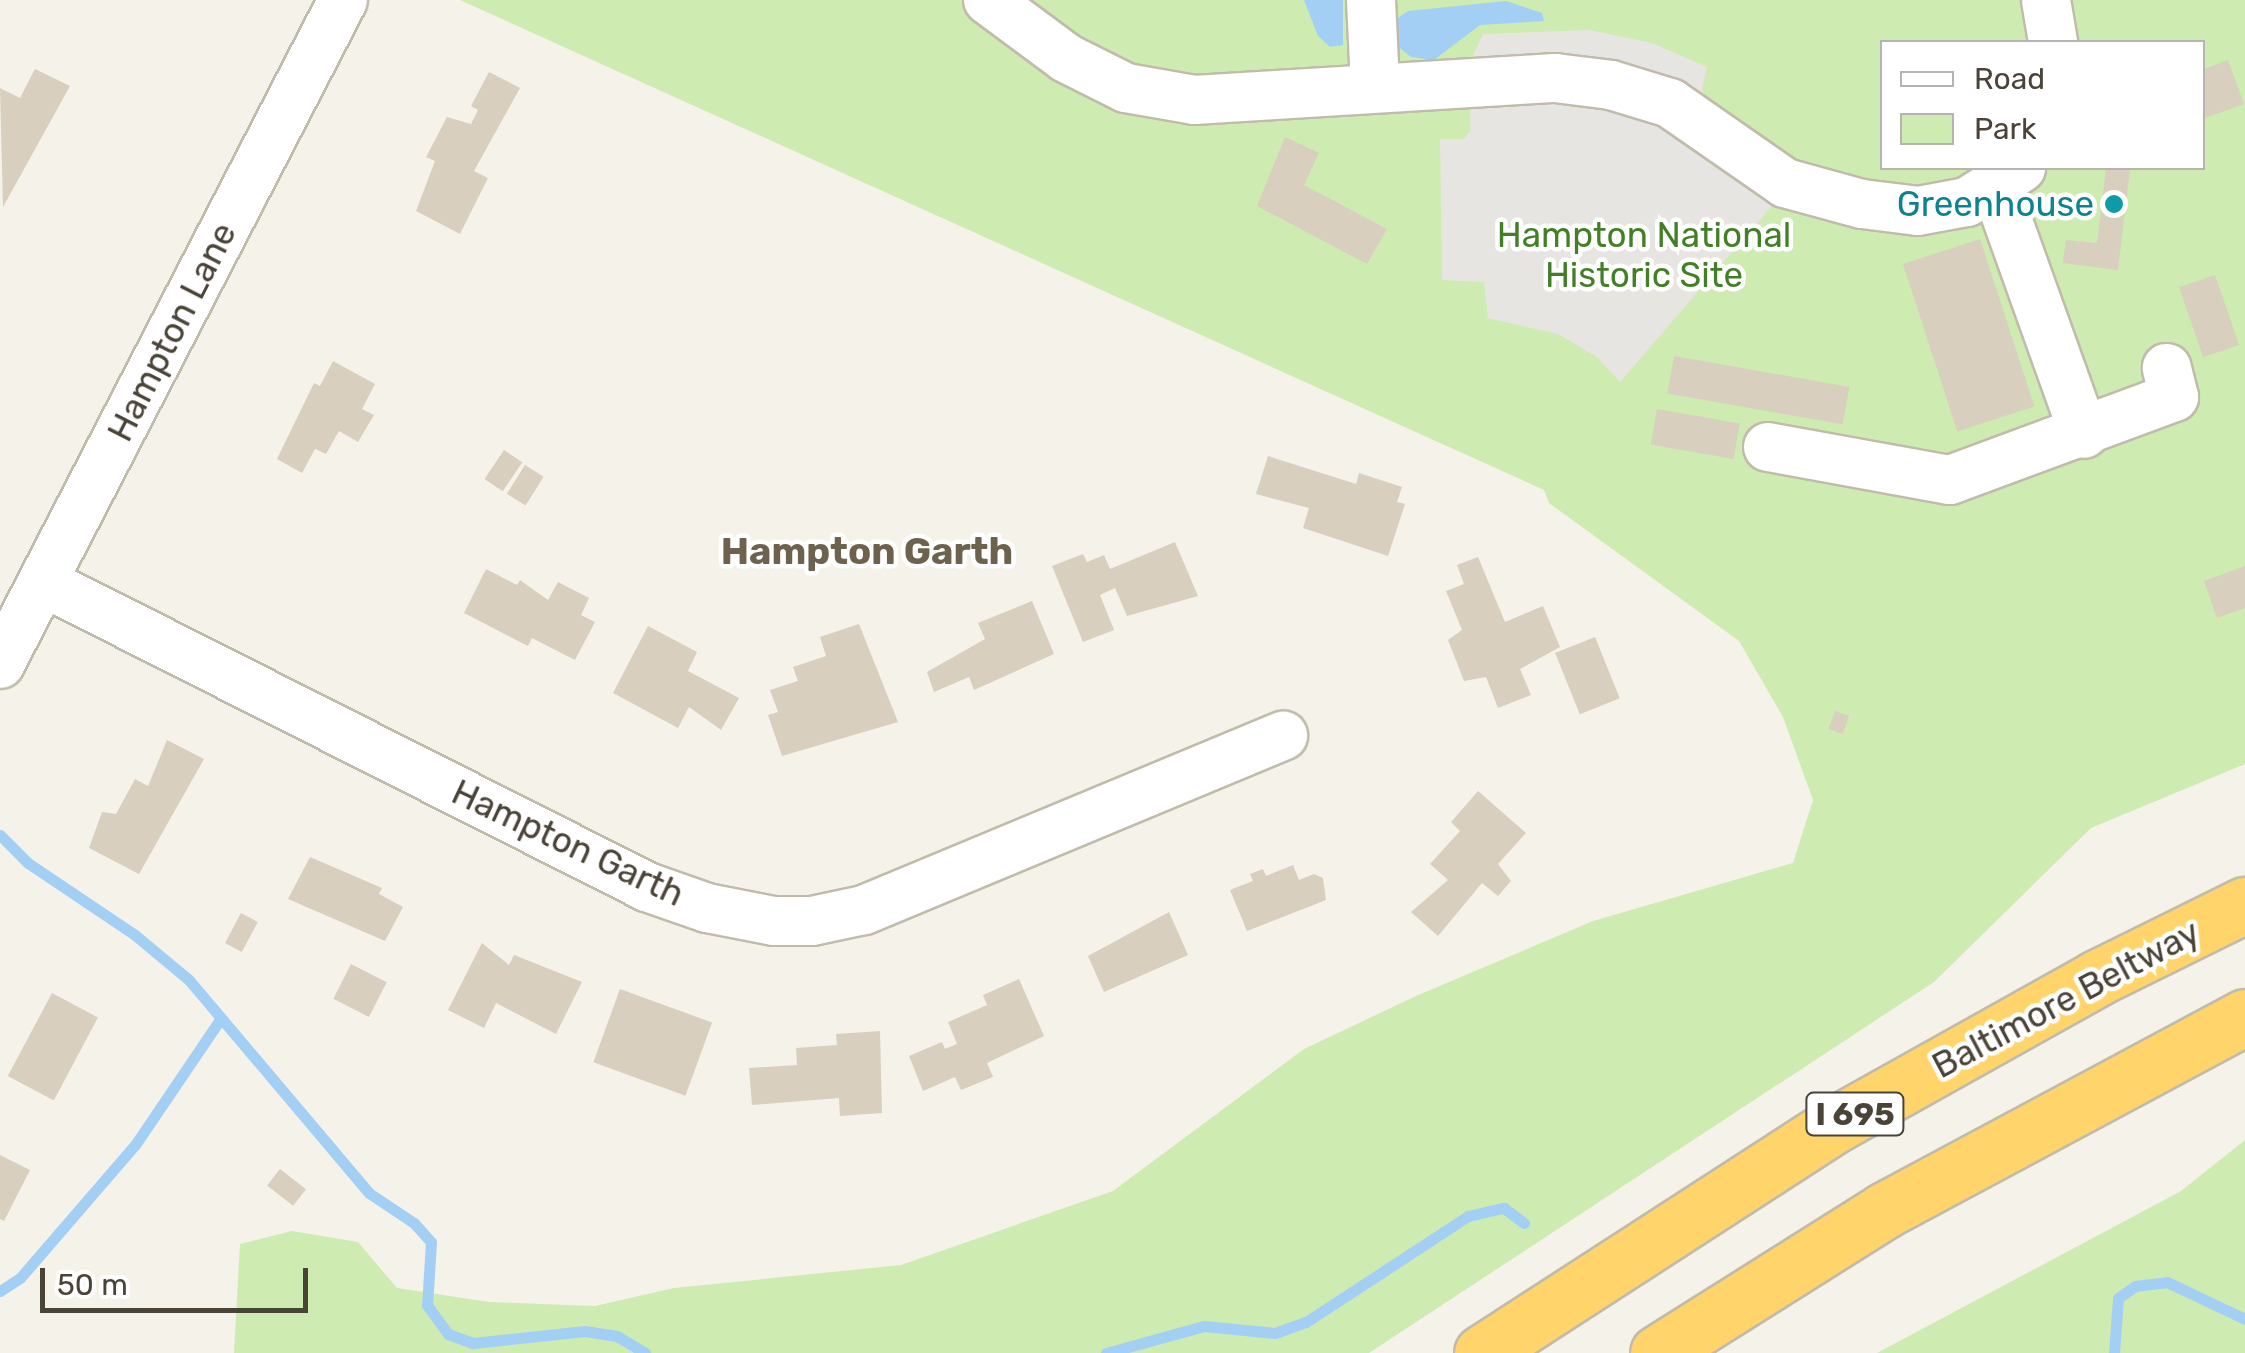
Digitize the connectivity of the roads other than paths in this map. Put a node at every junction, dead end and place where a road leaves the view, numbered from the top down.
1 (343, 0) edge
2 (988, 0) edge
3 (1372, 0) edge
4 (2046, 0) edge
5 (2053, 40) edge
6 (1375, 86) junction
7 (2008, 178) edge
8 (2167, 368) dead end
9 (2084, 434) junction
10 (1768, 447) dead end
11 (43, 582) junction
12 (0, 664) edge
13 (1283, 736) dead end
14 (2245, 904) edge
15 (2245, 1017) edge
16 (1482, 1353) edge
17 (1658, 1353) edge

1 - 11 street, Hampton Lane
2 - 6 street
3 - 6 street
4 - 5 street
6 - 7 street
7 - 9 street
8 - 9 street
9 - 10 street
11 - 12 street, Hampton Lane
11 - 13 street, Hampton Garth
14 - 16 highway, Baltimore Beltway / I 695
15 - 17 highway, I 695

